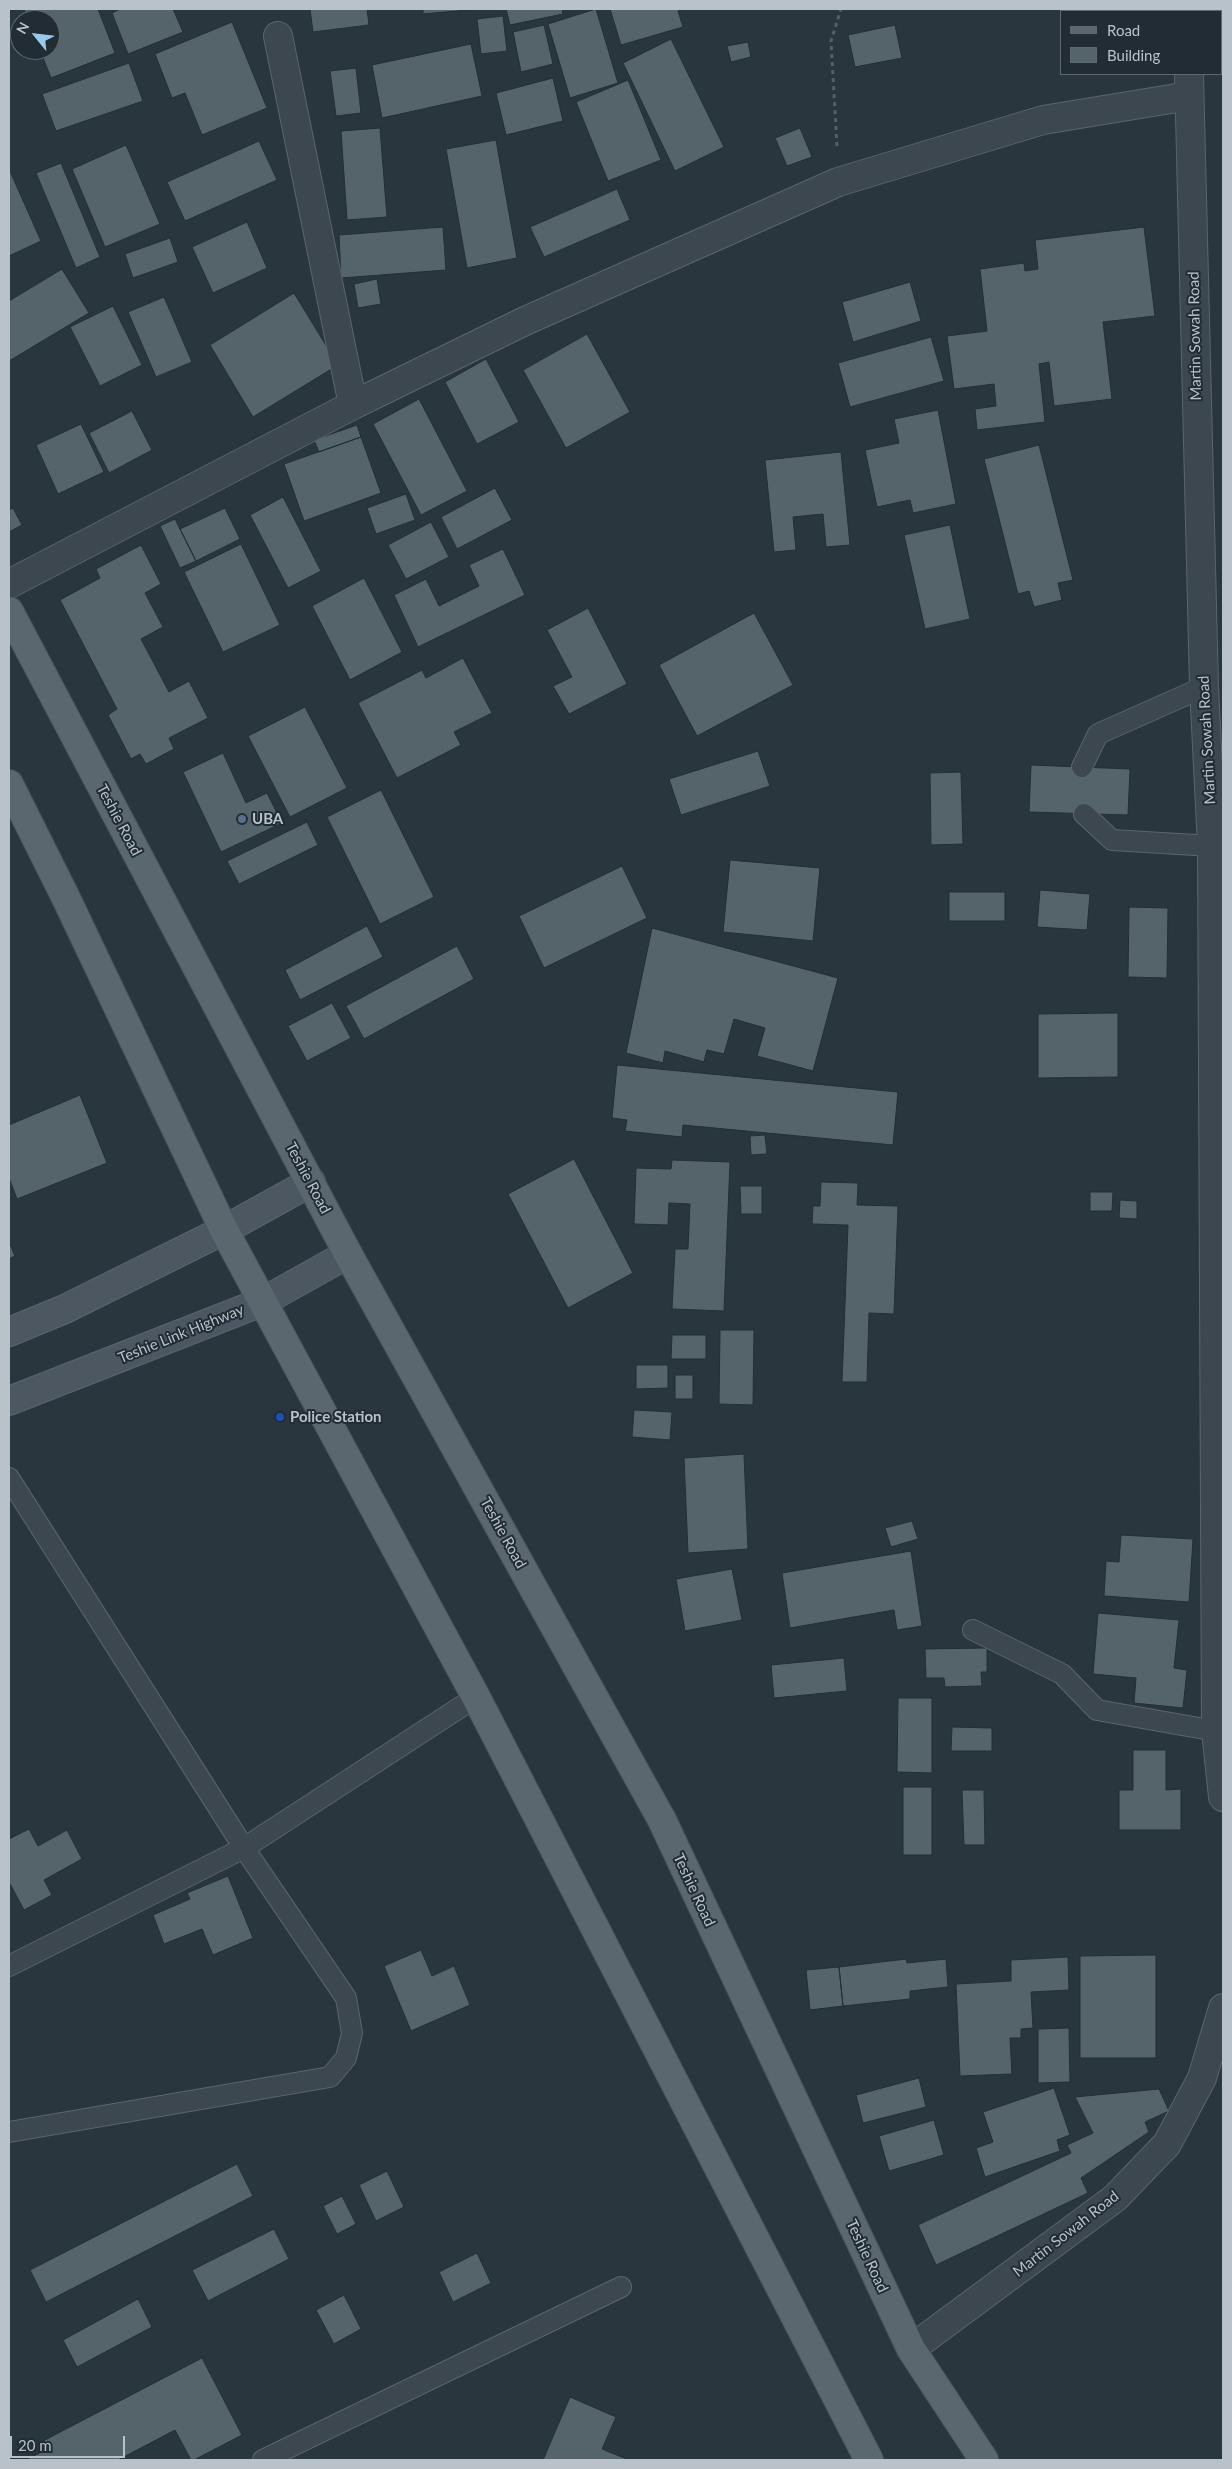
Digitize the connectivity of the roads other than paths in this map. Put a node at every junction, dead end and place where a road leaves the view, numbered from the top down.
1 (278, 36) dead end
2 (1189, 85) edge
3 (353, 405) junction
4 (9, 584) edge
5 (9, 611) edge
6 (1204, 687) junction
7 (1082, 767) dead end
8 (9, 784) edge
9 (1084, 814) dead end
10 (1212, 846) junction
11 (311, 1182) junction
12 (224, 1230) junction
13 (348, 1254) junction
14 (262, 1302) junction
15 (9, 1332) edge
16 (9, 1402) edge
17 (9, 1478) edge
18 (973, 1630) dead end
19 (476, 1697) junction
20 (1216, 1732) junction
21 (1223, 1797) edge
22 (244, 1848) junction
23 (9, 1966) edge
24 (1223, 2008) edge
25 (9, 2132) edge
26 (621, 2287) dead end
27 (911, 2349) junction
28 (263, 2460) edge
29 (869, 2460) edge
30 (984, 2460) edge

1 - 3 street
2 - 3 street
2 - 6 street, Martin Sowah Road
3 - 4 street
5 - 11 main road, Teshie Road
6 - 7 lane
6 - 10 street, Martin Sowah Road
8 - 12 main road
9 - 10 lane
10 - 20 street, Martin Sowah Road
11 - 12 main road
11 - 13 main road, Teshie Road
12 - 14 main road
12 - 15 main road
13 - 14 main road, Teshie Link Highway
13 - 27 main road, Teshie Road
14 - 16 main road, Teshie Link Highway
14 - 19 main road
17 - 22 lane
18 - 20 lane
19 - 22 lane
19 - 29 main road
20 - 21 street, Martin Sowah Road
22 - 23 lane
22 - 25 lane
24 - 27 street, Martin Sowah Road
26 - 28 lane
27 - 30 main road, Teshie Road

